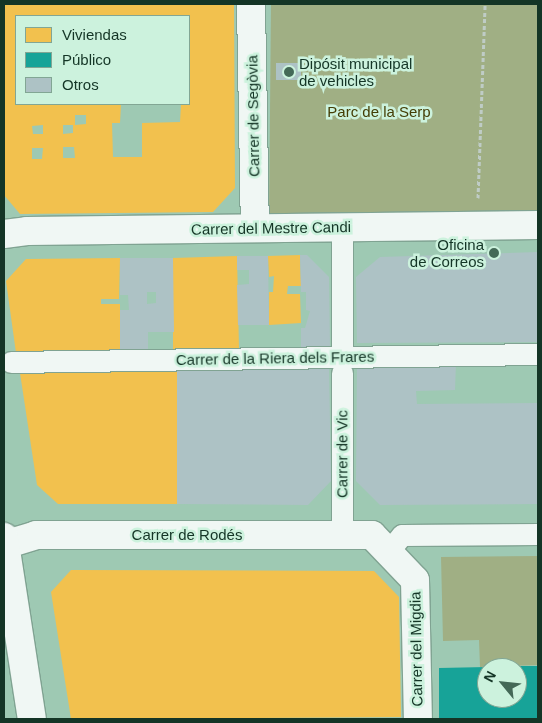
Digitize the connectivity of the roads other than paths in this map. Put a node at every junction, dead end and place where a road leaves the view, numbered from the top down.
1 (251, 4) edge
2 (538, 224) edge
3 (342, 227) junction
4 (255, 228) junction
5 (4, 234) edge
6 (538, 354) edge
7 (11, 362) dead end
8 (342, 368) junction
9 (538, 534) edge
10 (342, 535) junction
11 (4, 542) edge
12 (380, 544) junction
13 (32, 719) edge
14 (418, 719) edge

1 - 4 street, Carrer de Segòvia
2 - 3 street, Carrer del Mestre Candi
3 - 4 street, Carrer del Mestre Candi
3 - 8 street, Carrer de Vic
4 - 5 street, Carrer del Mestre Candi
6 - 8 street, Carrer de la Riera dels Frares
7 - 8 street, Carrer de la Riera dels Frares
8 - 10 street, Carrer de Vic
9 - 12 street
10 - 11 street, Carrer de Rodés
10 - 12 street, Carrer de Rodés
11 - 13 street
12 - 14 street, Carrer del Migdia

